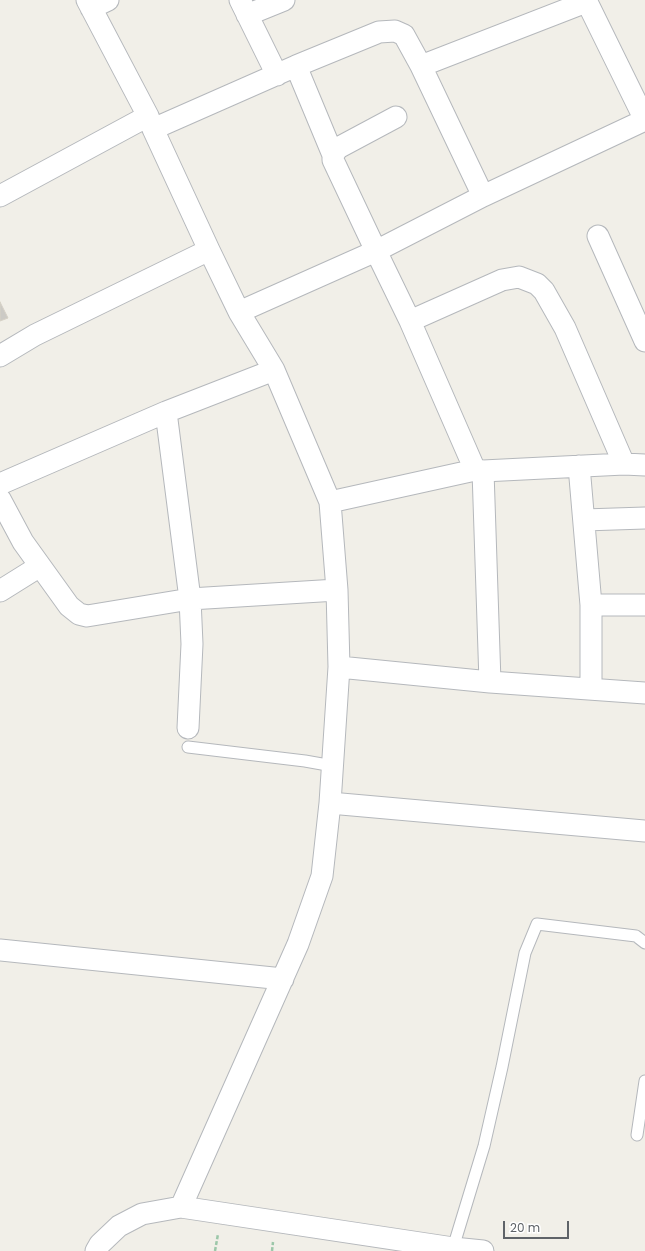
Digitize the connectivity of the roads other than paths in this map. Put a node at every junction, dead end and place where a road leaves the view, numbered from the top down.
1 (284, 0) edge
2 (586, 1) edge
3 (95, 3) edge
4 (244, 8) edge
5 (296, 66) junction
6 (421, 66) junction
7 (277, 75) junction
8 (396, 117) dead end
9 (645, 120) edge
10 (151, 123) junction
11 (333, 155) junction
12 (0, 196) edge
13 (483, 196) junction
14 (598, 236) dead end
15 (209, 250) junction
16 (376, 251) junction
17 (239, 312) junction
18 (410, 321) junction
19 (645, 340) edge
20 (0, 356) edge
21 (274, 370) junction
22 (166, 412) junction
23 (624, 464) junction
24 (645, 465) edge
25 (579, 466) junction
26 (479, 470) junction
27 (0, 484) edge
28 (0, 499) edge
29 (330, 502) junction
30 (645, 518) edge
31 (584, 520) junction
32 (40, 566) junction
33 (337, 590) junction
34 (0, 591) edge
35 (190, 599) junction
36 (591, 605) junction
37 (645, 606) edge
38 (339, 667) junction
39 (490, 682) junction
40 (591, 690) junction
41 (645, 693) edge
42 (188, 738) joint
43 (333, 766) junction
44 (330, 803) junction
45 (645, 831) edge
46 (645, 943) edge
47 (0, 950) edge
48 (282, 979) junction
49 (645, 1081) edge
50 (637, 1135) dead end
51 (181, 1207) junction
52 (453, 1248) junction
53 (96, 1251) edge
54 (483, 1251) edge

1 - 4 street
2 - 6 street
2 - 9 street
3 - 10 street
4 - 7 street
5 - 6 street
5 - 7 street
5 - 11 street
6 - 13 street
7 - 10 street
8 - 11 street
9 - 13 street
10 - 12 street
10 - 15 street
11 - 16 street
13 - 16 street
14 - 19 street
15 - 17 street
15 - 20 street
16 - 17 street
16 - 18 street
17 - 21 street
18 - 23 street
18 - 26 street
21 - 22 street
21 - 29 street
22 - 27 street
22 - 35 street
23 - 24 street
23 - 25 street
25 - 26 street
25 - 31 street
26 - 29 street
26 - 39 street
28 - 32 street
29 - 33 street
30 - 31 street
31 - 36 street
32 - 34 street
32 - 35 street
33 - 35 street
33 - 38 street
35 - 42 street
36 - 37 street
36 - 40 street
38 - 39 street
38 - 43 street
39 - 40 street
40 - 41 street
42 - 43 lane
43 - 44 street
44 - 45 street
44 - 48 street
46 - 52 lane
47 - 48 street
48 - 51 street
49 - 50 lane
51 - 52 street
51 - 53 street
52 - 54 street

